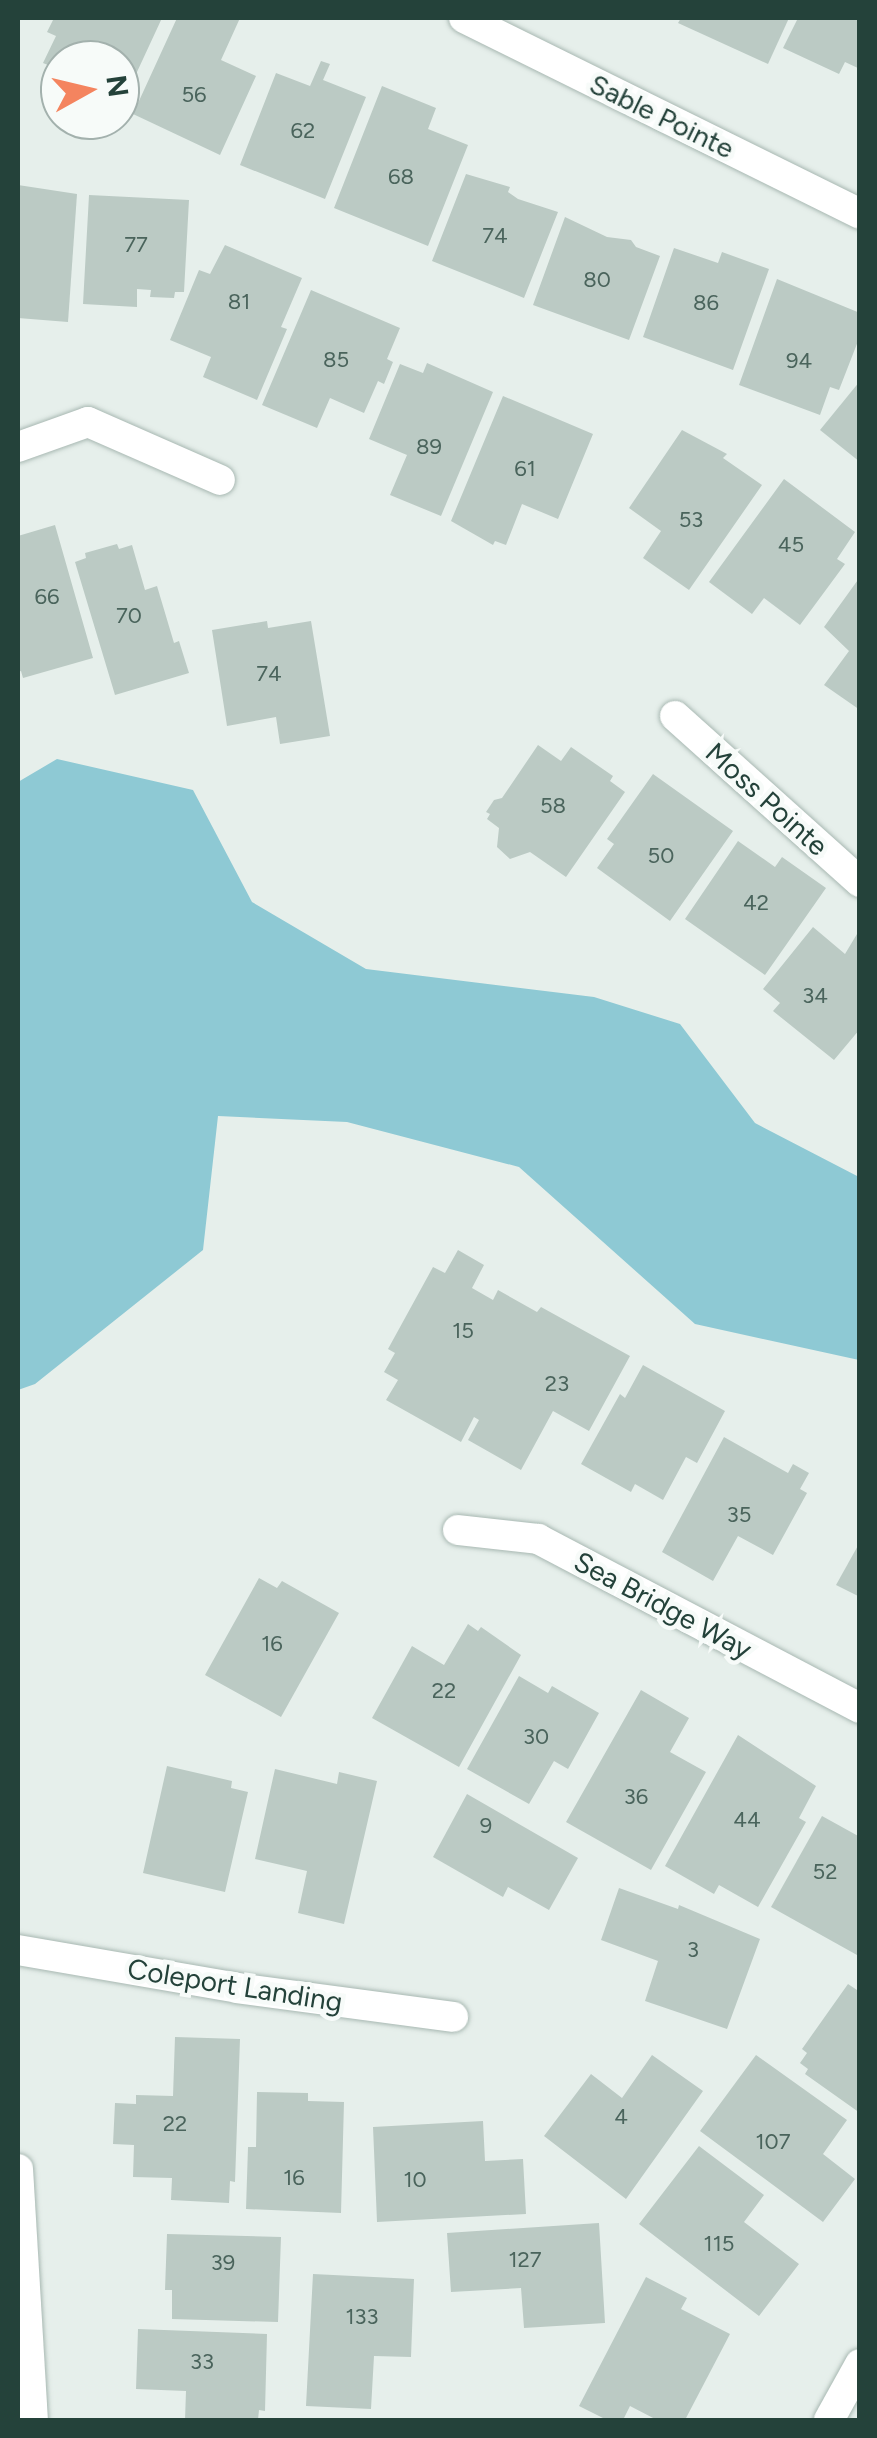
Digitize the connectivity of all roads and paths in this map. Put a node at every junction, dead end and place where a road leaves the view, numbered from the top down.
1 (464, 18) edge
2 (860, 214) edge
3 (18, 448) edge
4 (220, 480) dead end
5 (675, 716) dead end
6 (860, 882) edge
7 (458, 1530) dead end
8 (860, 1708) edge
9 (18, 1950) edge
10 (452, 2017) dead end
11 (18, 2169) edge
12 (860, 2364) edge
13 (33, 2420) edge
14 (829, 2420) edge

1 - 2 street, Sable Pointe
3 - 4 street
5 - 6 street, Moss Pointe
7 - 8 street, Sea Bridge Way
9 - 10 street, Coleport Landing
11 - 13 street
12 - 14 street

